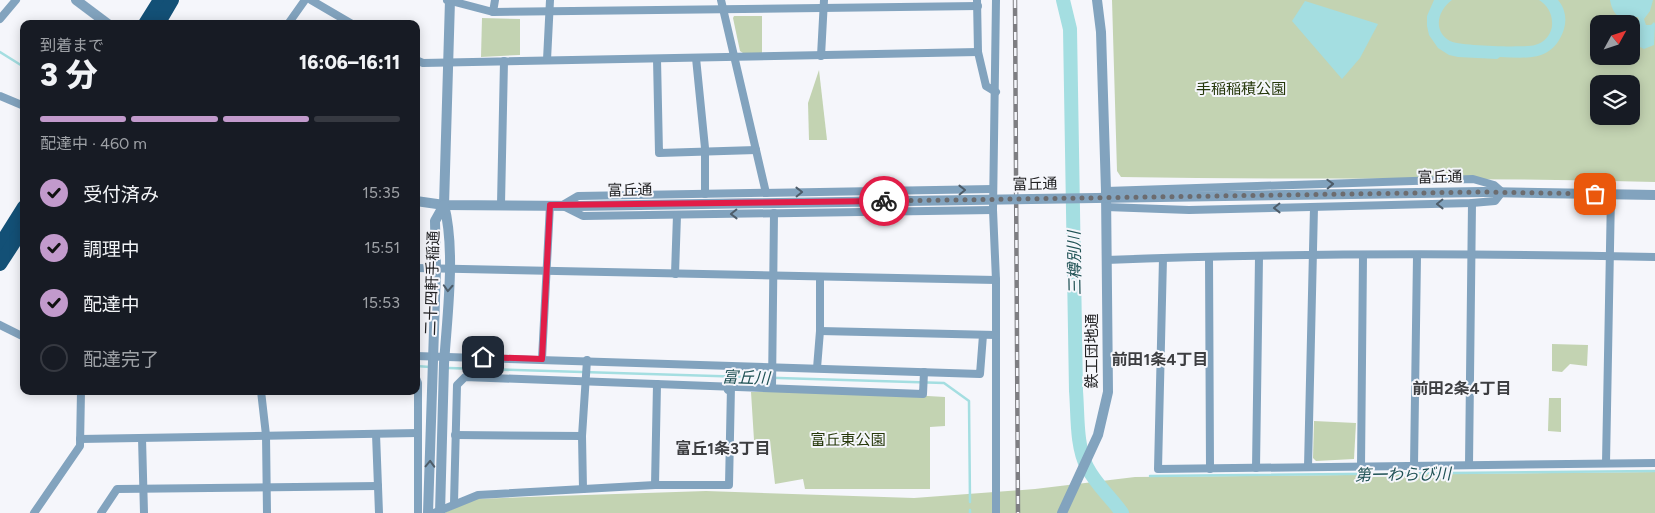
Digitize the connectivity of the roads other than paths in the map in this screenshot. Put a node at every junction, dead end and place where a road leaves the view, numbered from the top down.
1 (16, 0) edge
2 (76, 0) edge
3 (160, 0) edge
4 (172, 0) edge
5 (305, 0) edge
6 (311, 0) edge
7 (449, 0) edge
8 (495, 0) edge
9 (550, 0) edge
10 (721, 0) edge
11 (996, 0) edge
12 (1097, 0) edge
13 (978, 3) edge
14 (824, 4) edge
15 (723, 9) junction
16 (549, 11) junction
17 (494, 12) junction
18 (0, 19) edge
19 (103, 20) edge
20 (148, 20) edge
21 (160, 20) edge
22 (291, 20) edge
23 (338, 20) edge
24 (978, 52) junction
25 (821, 56) junction
26 (696, 58) junction
27 (735, 58) junction
28 (657, 59) junction
29 (547, 60) junction
30 (504, 61) junction
31 (420, 62) edge
32 (447, 62) junction
33 (996, 92) junction
34 (0, 96) edge
35 (20, 104) edge
36 (756, 150) junction
37 (705, 151) junction
38 (994, 189) junction
39 (1106, 191) junction
40 (1502, 192) junction
41 (766, 193) junction
42 (705, 194) junction
43 (1611, 194) junction
44 (1655, 195) edge
45 (420, 202) edge
46 (1472, 203) junction
47 (501, 204) junction
48 (444, 205) junction
49 (550, 205) junction
50 (561, 206) junction
51 (1106, 207) junction
52 (1314, 207) junction
53 (993, 210) junction
54 (20, 212) edge
55 (774, 213) junction
56 (677, 215) junction
57 (20, 233) edge
58 (2, 236) edge
59 (1472, 255) junction
60 (1312, 256) junction
61 (1363, 256) junction
62 (1417, 256) junction
63 (1609, 256) junction
64 (1209, 257) junction
65 (1259, 257) junction
66 (1655, 257) edge
67 (1163, 258) junction
68 (1106, 260) junction
69 (0, 264) edge
70 (420, 268) edge
71 (436, 269) junction
72 (449, 269) junction
73 (547, 271) junction
74 (675, 274) junction
75 (774, 276) junction
76 (820, 277) junction
77 (996, 280) junction
78 (0, 325) edge
79 (820, 331) junction
80 (20, 335) edge
81 (983, 335) junction
82 (996, 335) junction
83 (420, 357) edge
84 (439, 359) junction
85 (542, 359) junction
86 (587, 363) junction
87 (817, 368) junction
88 (773, 369) junction
89 (924, 373) junction
90 (586, 379) junction
91 (657, 384) junction
92 (772, 386) junction
93 (729, 389) junction
94 (81, 395) edge
95 (261, 395) edge
96 (418, 395) edge
97 (418, 433) junction
98 (376, 434) junction
99 (266, 435) junction
100 (456, 435) junction
101 (582, 436) junction
102 (142, 438) junction
103 (80, 439) junction
104 (1655, 462) edge
105 (1606, 463) junction
106 (1469, 465) junction
107 (1414, 466) junction
108 (1361, 467) junction
109 (1256, 468) junction
110 (1308, 468) junction
111 (1210, 469) junction
112 (655, 485) junction
113 (378, 486) junction
114 (267, 488) junction
115 (143, 489) junction
116 (583, 489) junction
117 (454, 503) junction
118 (34, 513) edge
119 (101, 513) edge
120 (144, 513) edge
121 (267, 513) edge
122 (379, 513) edge
123 (418, 513) edge
124 (428, 513) edge
125 (434, 513) edge
126 (440, 513) edge
127 (996, 513) edge
128 (1062, 513) edge

1 - 18 street
2 - 19 street
3 - 20 highway
4 - 21 highway
5 - 22 street
6 - 23 street
7 - 17 street
7 - 32 street, 二十四軒手稲通
8 - 17 street
9 - 16 street
10 - 15 street
11 - 33 street
12 - 39 street, 鉄工団地通
13 - 14 street
13 - 24 street
14 - 15 street
14 - 25 street
15 - 16 street
15 - 27 street
16 - 17 street
16 - 29 street
24 - 25 street
24 - 33 street
25 - 27 street
26 - 27 street
26 - 28 street
26 - 37 street
27 - 36 street
28 - 29 street
28 - 37 street
29 - 30 street
30 - 32 street
30 - 47 street
31 - 32 street
32 - 48 street, 二十四軒手稲通
33 - 38 street
34 - 35 street
36 - 37 street
36 - 41 street
37 - 42 street
41 -> 38 street
38 - 53 street
39 -> 40 street
39 - 51 street, 鉄工団地通
40 - 43 street, 富丘通
40 - 46 street
40 - 50 street, 富丘通, bridge
41 - 42 street
42 - 50 street
43 - 44 street, 富丘通
43 - 63 street
45 - 48 street, 富丘通
46 -> 52 street
46 - 59 street
47 - 48 street, 富丘通
47 - 49 street, 富丘通
48 - 71 street, 二十四軒手稲通
48 - 72 street, 二十四軒手稲通
49 - 50 street, 富丘通
49 - 73 street
50 - 56 street
52 -> 51 street
51 - 68 street, 鉄工団地通
52 - 60 street
53 - 55 street
53 - 77 street
54 - 58 highway
55 -> 56 street
55 - 75 street
56 - 74 street
57 - 69 highway
59 - 62 street
59 - 63 street
59 - 106 street
60 - 61 street
60 - 65 street
60 - 110 street
61 - 62 street
61 - 108 street
62 - 107 street
63 - 66 street
63 - 105 street
64 - 65 street
64 - 67 street
64 - 111 street
65 - 109 street
67 - 68 street
67 - 111 street
68 - 128 street, 鉄工団地通
70 - 71 street
71 - 72 street
71 - 84 street, 二十四軒手稲通
72 - 73 street
72 -> 84 street, 二十四軒手稲通
73 - 74 street
73 - 85 street
74 - 75 street
75 - 76 street
75 - 88 street
76 - 77 street
76 - 79 street
77 - 82 street
78 - 80 street
79 - 81 street
79 - 87 street
81 - 82 street
81 - 89 street
82 - 127 street
83 - 84 street
84 - 85 street
124 -> 84 street, 二十四軒手稲通
84 - 126 street, 二十四軒手稲通, bridge
85 - 86 street
86 - 88 street
86 - 90 street
87 - 88 street
87 - 89 street
88 - 92 street
89 - 92 street
90 - 91 street
90 - 100 street
90 - 101 street
91 - 93 street
91 - 112 street
92 - 93 street
93 - 112 street
94 - 103 street
95 - 99 street
96 - 97 street
97 - 98 street
97 - 123 street
98 - 99 street
98 - 113 street
99 - 102 street
99 - 114 street
100 - 101 street
100 - 117 street
101 - 116 street
102 - 103 street
102 - 115 street
103 - 118 street
104 - 105 street
105 - 106 street
106 - 107 street
107 - 108 street
108 - 110 street
109 - 110 street
109 - 111 street
112 - 116 street
113 - 114 street
113 - 122 street
114 - 115 street
114 - 121 street
115 - 119 street
115 - 120 street
116 - 117 street
117 - 125 street

